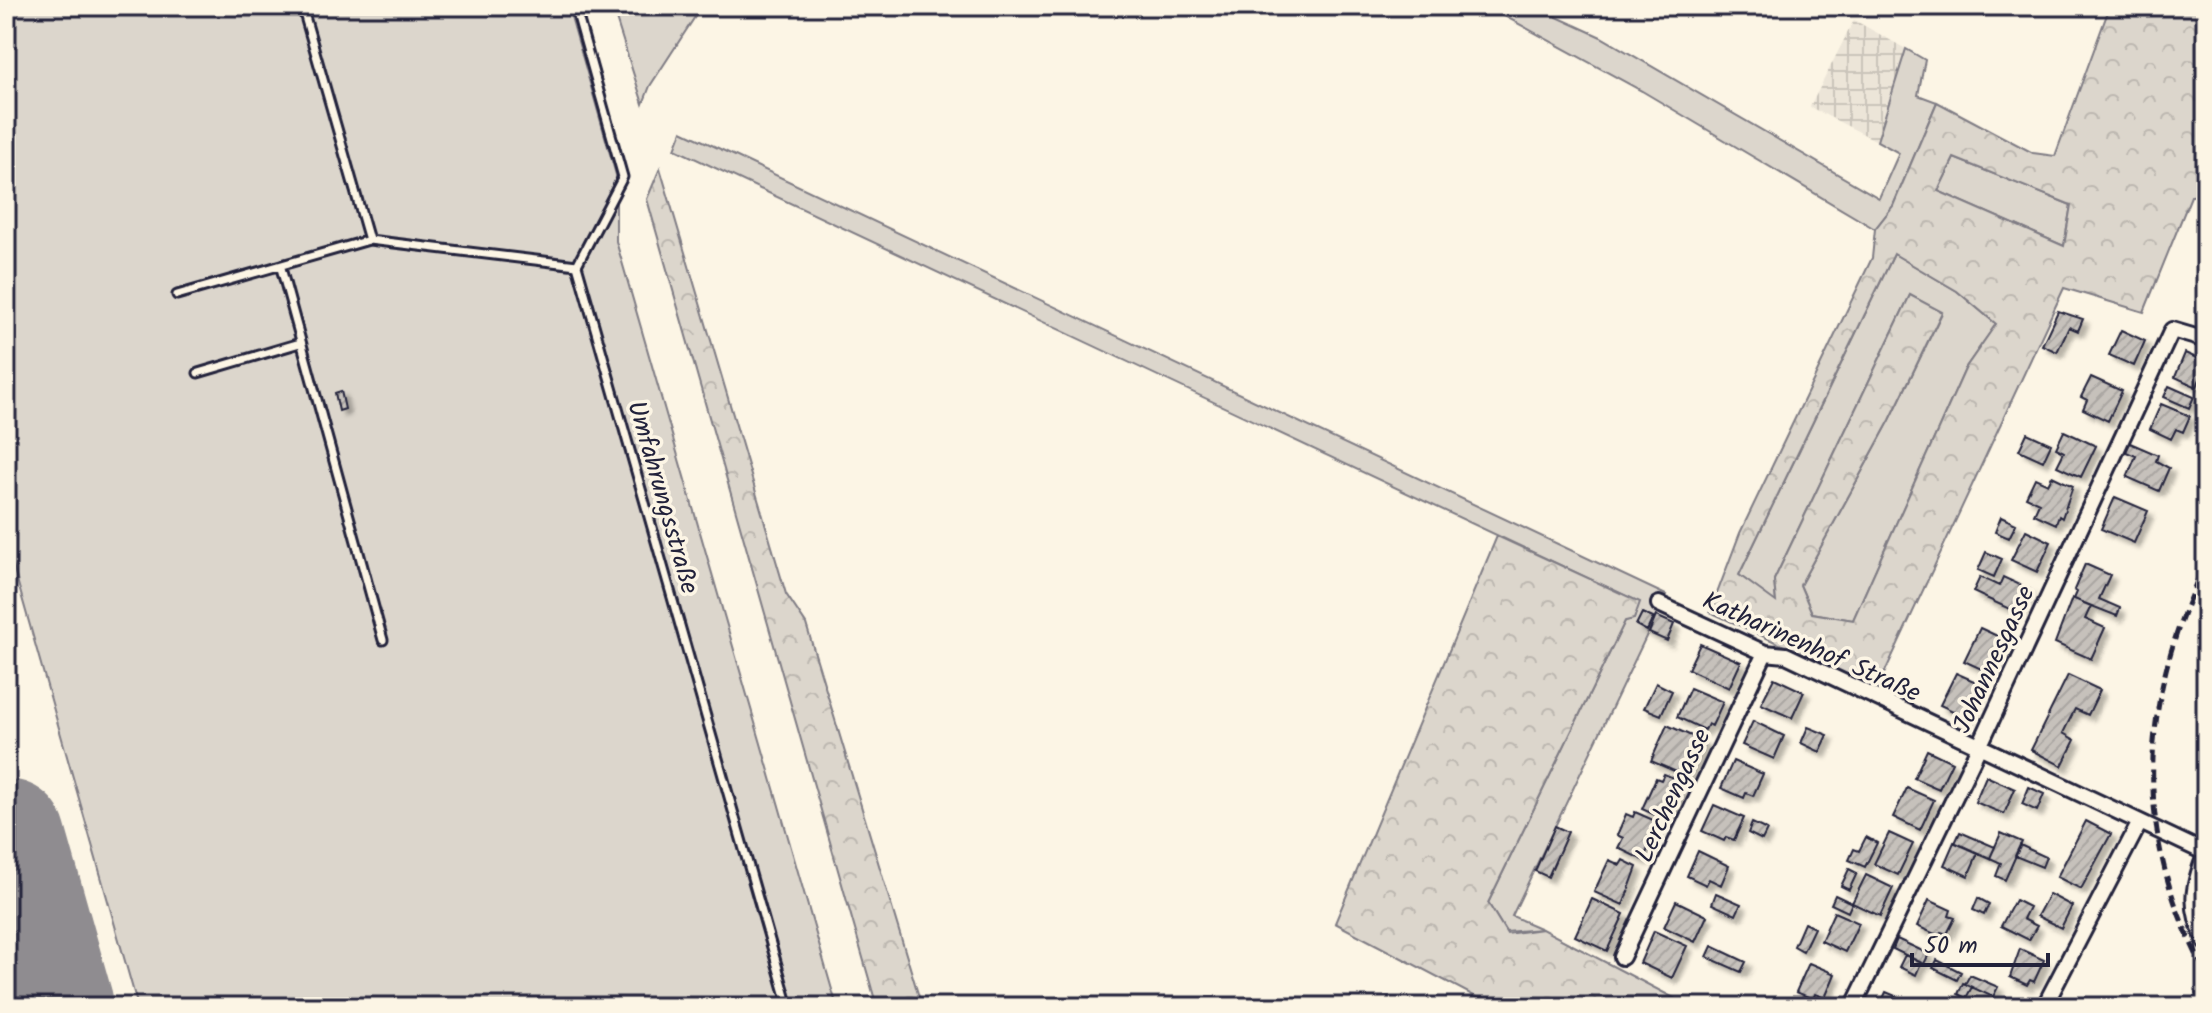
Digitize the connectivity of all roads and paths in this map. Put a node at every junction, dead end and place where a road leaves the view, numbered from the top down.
1 (302, 6) edge
2 (575, 6) edge
3 (369, 240) junction
4 (577, 265) junction
5 (281, 268) junction
6 (177, 295) dead end
7 (2206, 340) edge
8 (300, 343) junction
9 (198, 373) dead end
10 (1659, 604) dead end
11 (383, 640) dead end
12 (1765, 653) junction
13 (1979, 747) junction
14 (2140, 822) junction
15 (2206, 853) edge
16 (2206, 943) edge
17 (1622, 957) dead end
18 (789, 1007) edge
19 (1853, 1007) edge
20 (2044, 1007) edge

1 - 3 lane
2 - 4 lane
3 - 4 lane
3 - 5 lane
4 - 18 lane, Umfahrungsstraße
5 - 6 lane
5 - 8 lane
7 - 13 street, Johannesgasse
8 - 9 lane
8 - 11 lane
10 - 12 street, Katharinenhof Straße
12 - 13 street, Katharinenhof Straße
12 - 17 street, Lerchengasse
13 - 14 street, Katharinenhof Straße
13 - 19 street, Johannesgasse
14 - 15 street, Katharinenhof Straße
14 - 20 street
15 - 16 street, Katharinenhof Straße

